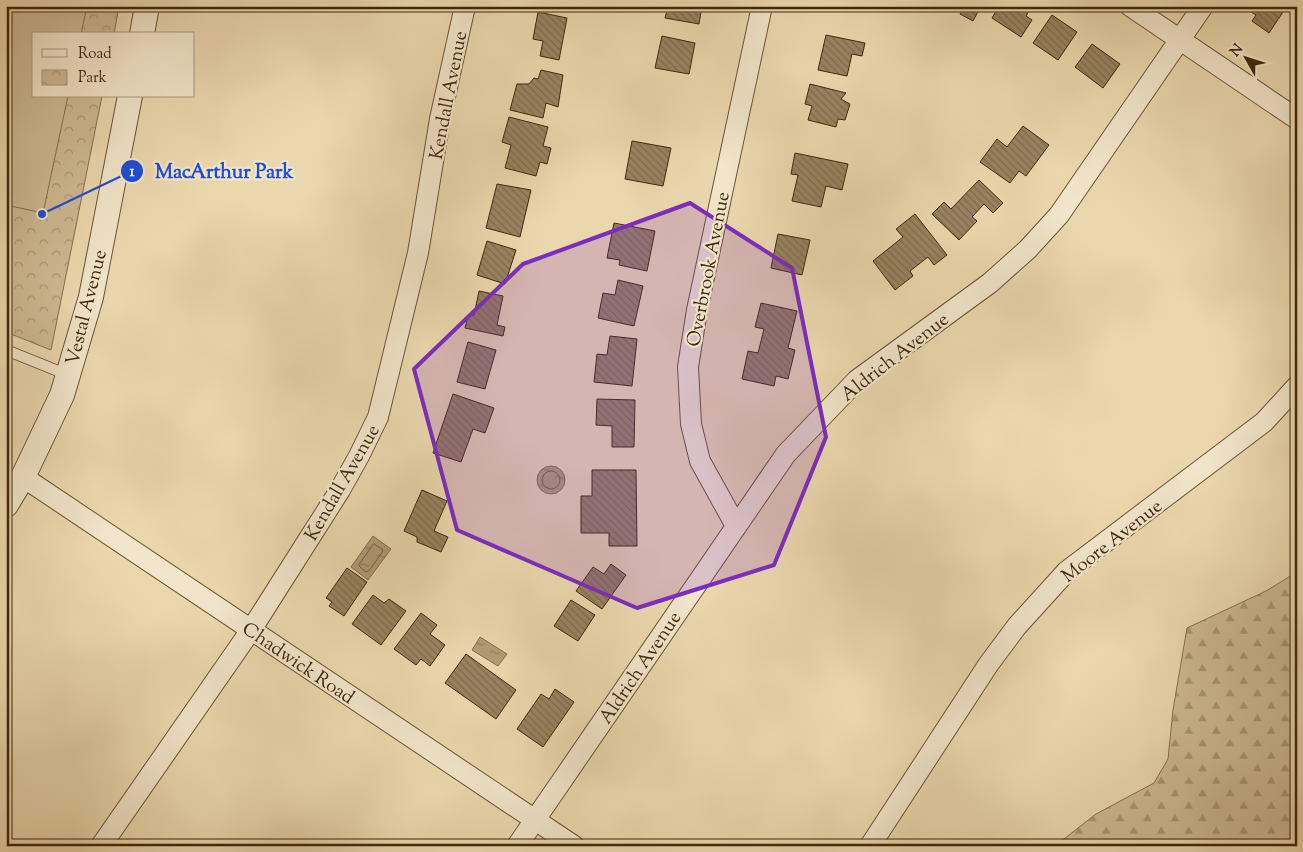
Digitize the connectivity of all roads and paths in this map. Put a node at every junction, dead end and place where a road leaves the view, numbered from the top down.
1 (147, 6) edge
2 (465, 6) edge
3 (762, 6) edge
4 (1130, 6) edge
5 (1203, 6) edge
6 (142, 32) edge
7 (1181, 39) junction
8 (130, 98) edge
9 (1297, 118) edge
10 (6, 350) edge
11 (68, 375) junction
12 (1297, 386) edge
13 (23, 477) junction
14 (6, 506) edge
15 (736, 526) junction
16 (251, 630) junction
17 (535, 820) junction
18 (101, 846) edge
19 (516, 846) edge
20 (574, 846) edge
21 (870, 846) edge

1 - 6 street
2 - 16 street, Kendall Avenue
3 - 15 street, Overbrook Avenue
4 - 7 street
5 - 7 street, Aldrich Avenue
7 - 9 street
7 - 15 street, Aldrich Avenue
8 - 11 street, Vestal Avenue
10 - 11 lane
11 - 13 street, Vestal Avenue
12 - 21 street, Moore Avenue
13 - 14 street, Vestal Avenue
13 - 16 street, Chadwick Road
15 - 17 street, Aldrich Avenue
16 - 17 street, Chadwick Road
16 - 18 street, Kendall Avenue
17 - 19 street, Aldrich Avenue
17 - 20 street, Chadwick Road

